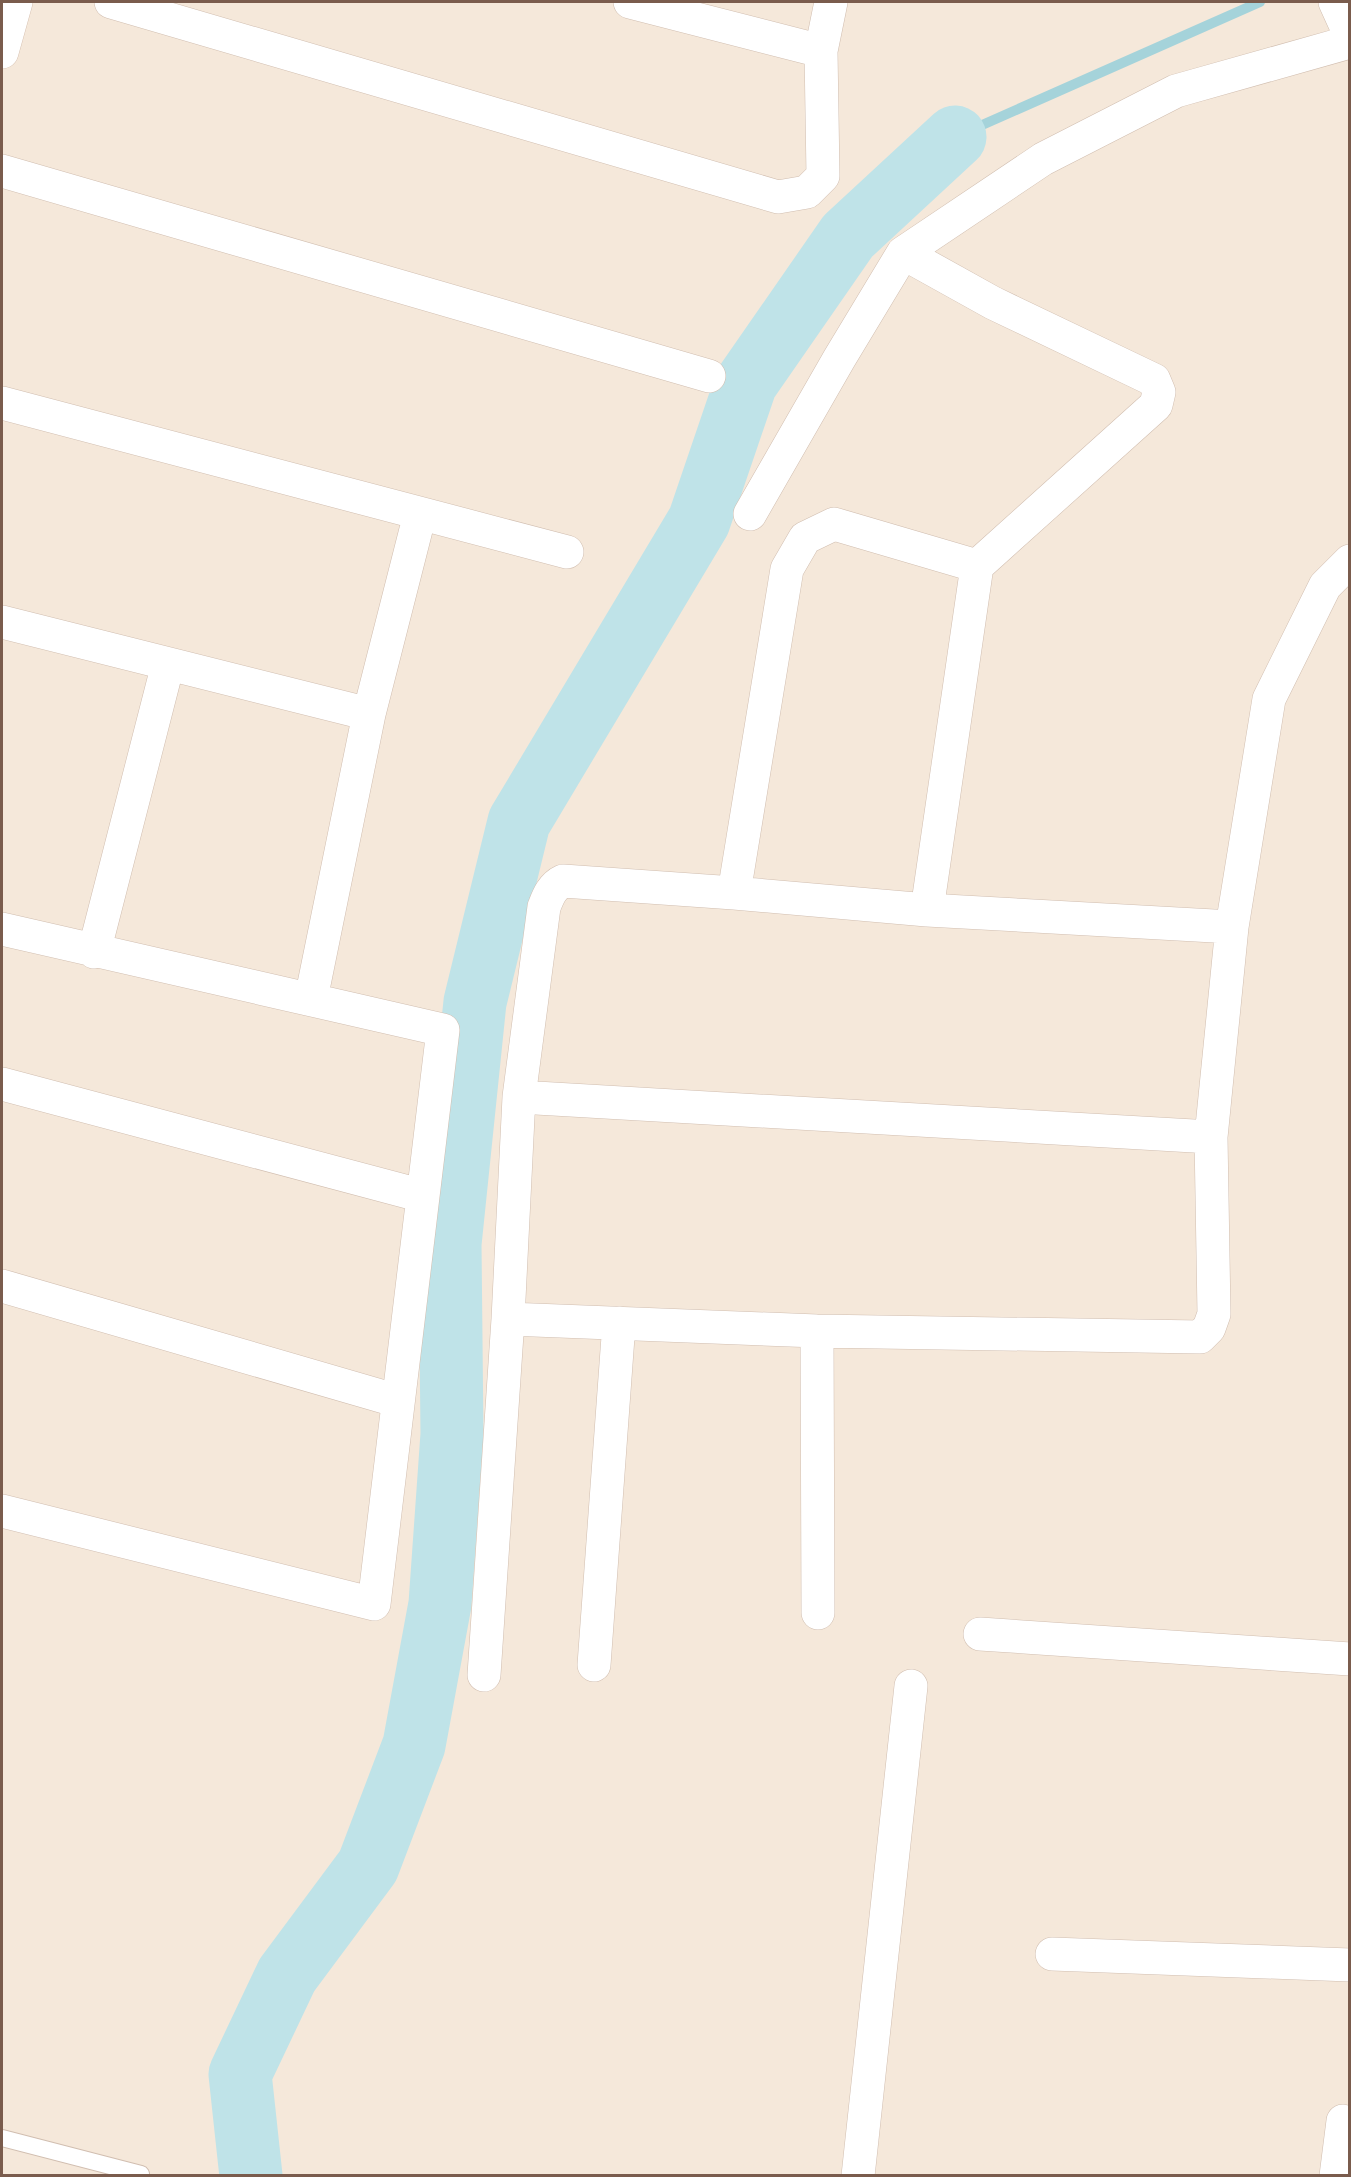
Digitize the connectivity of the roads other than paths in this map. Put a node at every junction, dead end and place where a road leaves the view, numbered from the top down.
1 (16, 2) edge
2 (111, 2) edge
3 (630, 2) edge
4 (831, 2) edge
5 (1343, 23) edge
6 (822, 51) junction
7 (2, 52) edge
8 (2, 171) edge
9 (903, 253) junction
10 (709, 376) dead end
11 (2, 403) edge
12 (420, 514) junction
13 (750, 514) dead end
14 (567, 552) dead end
15 (1350, 561) edge
16 (977, 566) junction
17 (2, 622) edge
18 (168, 664) junction
19 (369, 714) junction
20 (734, 893) junction
21 (927, 910) junction
22 (1232, 927) junction
23 (2, 929) edge
24 (94, 952) junction
25 (311, 999) junction
26 (2, 1084) edge
27 (519, 1097) junction
28 (1211, 1137) junction
29 (423, 1196) junction
30 (2, 1286) edge
31 (508, 1319) junction
32 (619, 1323) junction
33 (817, 1331) junction
34 (398, 1401) junction
35 (2, 1511) edge
36 (818, 1613) dead end
37 (980, 1634) dead end
38 (1350, 1659) edge
39 (594, 1665) dead end
40 (484, 1675) dead end
41 (911, 1686) dead end
42 (1052, 1954) dead end
43 (1350, 1965) edge
44 (1342, 2121) dead end
45 (2, 2138) edge
46 (141, 2174) edge
47 (858, 2175) edge
48 (1336, 2175) edge

1 - 7 street
2 - 6 street
3 - 6 street
4 - 6 street
5 - 9 street
8 - 10 street
9 - 13 street
9 - 16 street
11 - 12 street
12 - 14 street
12 - 19 street
15 - 22 street
16 - 20 street
16 - 21 street
17 - 18 street
18 - 19 street
18 - 24 street
19 - 25 street
20 - 21 street
20 - 27 street
21 - 22 street
22 - 28 street
23 - 24 street
24 - 25 street
25 - 29 street
26 - 29 street
27 - 28 street
27 - 31 street
28 - 33 street
29 - 34 street
30 - 34 street
31 - 32 street
31 - 40 street
32 - 33 street
32 - 39 street
33 - 36 street
34 - 35 street
37 - 38 street
41 - 47 street
42 - 43 street
44 - 48 street
45 - 46 lane

